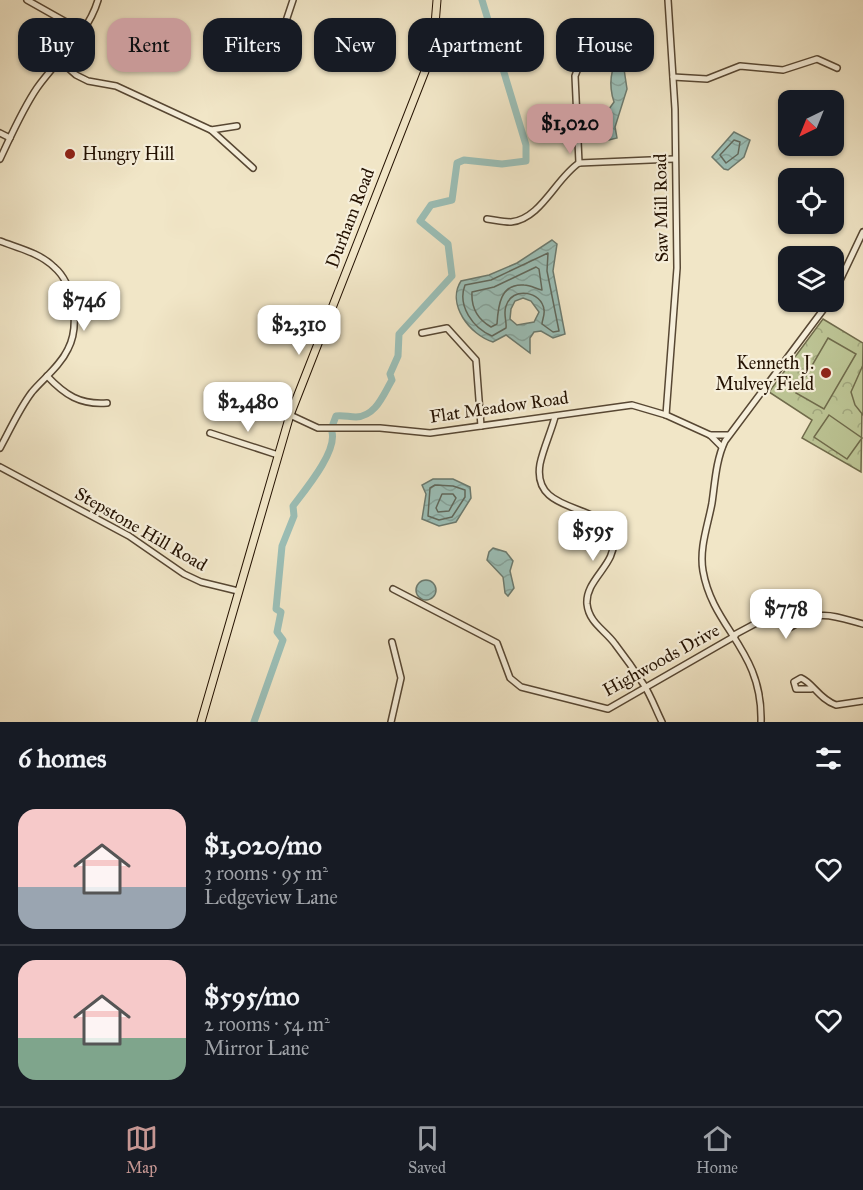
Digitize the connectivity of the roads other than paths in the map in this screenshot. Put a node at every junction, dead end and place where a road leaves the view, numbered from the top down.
1 (27, 0) edge
2 (98, 0) edge
3 (292, 0) edge
4 (437, 0) edge
5 (668, 0) edge
6 (57, 18) edge
7 (91, 18) edge
8 (287, 18) edge
9 (285, 24) joint
10 (837, 68) dead end
11 (49, 72) edge
12 (73, 72) edge
13 (577, 72) edge
14 (673, 77) junction
15 (237, 126) dead end
16 (211, 130) junction
17 (0, 132) edge
18 (10, 138) junction
19 (0, 159) edge
20 (674, 159) junction
21 (579, 163) junction
22 (254, 168) dead end
23 (487, 219) dead end
24 (863, 232) edge
25 (0, 241) edge
26 (844, 272) edge
27 (822, 312) edge
28 (422, 333) dead end
29 (47, 376) junction
30 (107, 403) dead end
31 (290, 415) junction
32 (666, 415) junction
33 (555, 417) junction
34 (481, 426) junction
35 (210, 433) dead end
36 (710, 435) junction
37 (728, 435) junction
38 (722, 447) junction
39 (0, 448) edge
40 (278, 455) junction
41 (0, 467) edge
42 (393, 589) dead end
43 (238, 591) junction
44 (863, 624) edge
45 (735, 635) junction
46 (392, 642) dead end
47 (646, 688) junction
48 (811, 689) dead end
49 (863, 701) edge
50 (201, 722) edge
51 (391, 722) edge
52 (662, 722) edge
53 (761, 722) edge

1 - 6 street
2 - 7 street
3 - 8 street
4 - 31 main road, Durham Road
5 - 14 street, Saw Mill Road
9 - 9 street
10 - 14 street
11 - 18 street
12 - 16 street
13 - 21 street
14 - 20 street, Saw Mill Road
15 - 16 street
16 - 22 street
17 - 18 street
18 - 19 street
20 - 21 street
20 - 32 street, Saw Mill Road
21 - 23 street
24 - 26 street
25 - 29 street
27 - 37 street
28 - 34 street
29 - 30 street
29 - 39 street
31 - 34 street, Flat Meadow Road
31 - 40 main road, Durham Road
32 - 33 street, Flat Meadow Road
32 - 36 street, Flat Meadow Road
33 - 34 street, Flat Meadow Road
33 - 47 street
35 - 40 street
36 - 37 street, Flat Meadow Road
36 - 38 street, Flat Meadow Road
37 - 38 street
38 - 45 street
40 - 43 main road, Durham Road
41 - 43 street, Stepstone Hill Road
42 - 47 street, Highwoods Drive
43 - 50 main road, Durham Road
44 - 45 street, Highwoods Drive
45 - 47 street, Highwoods Drive
45 - 53 street
46 - 51 street
47 - 52 street
48 - 49 street

